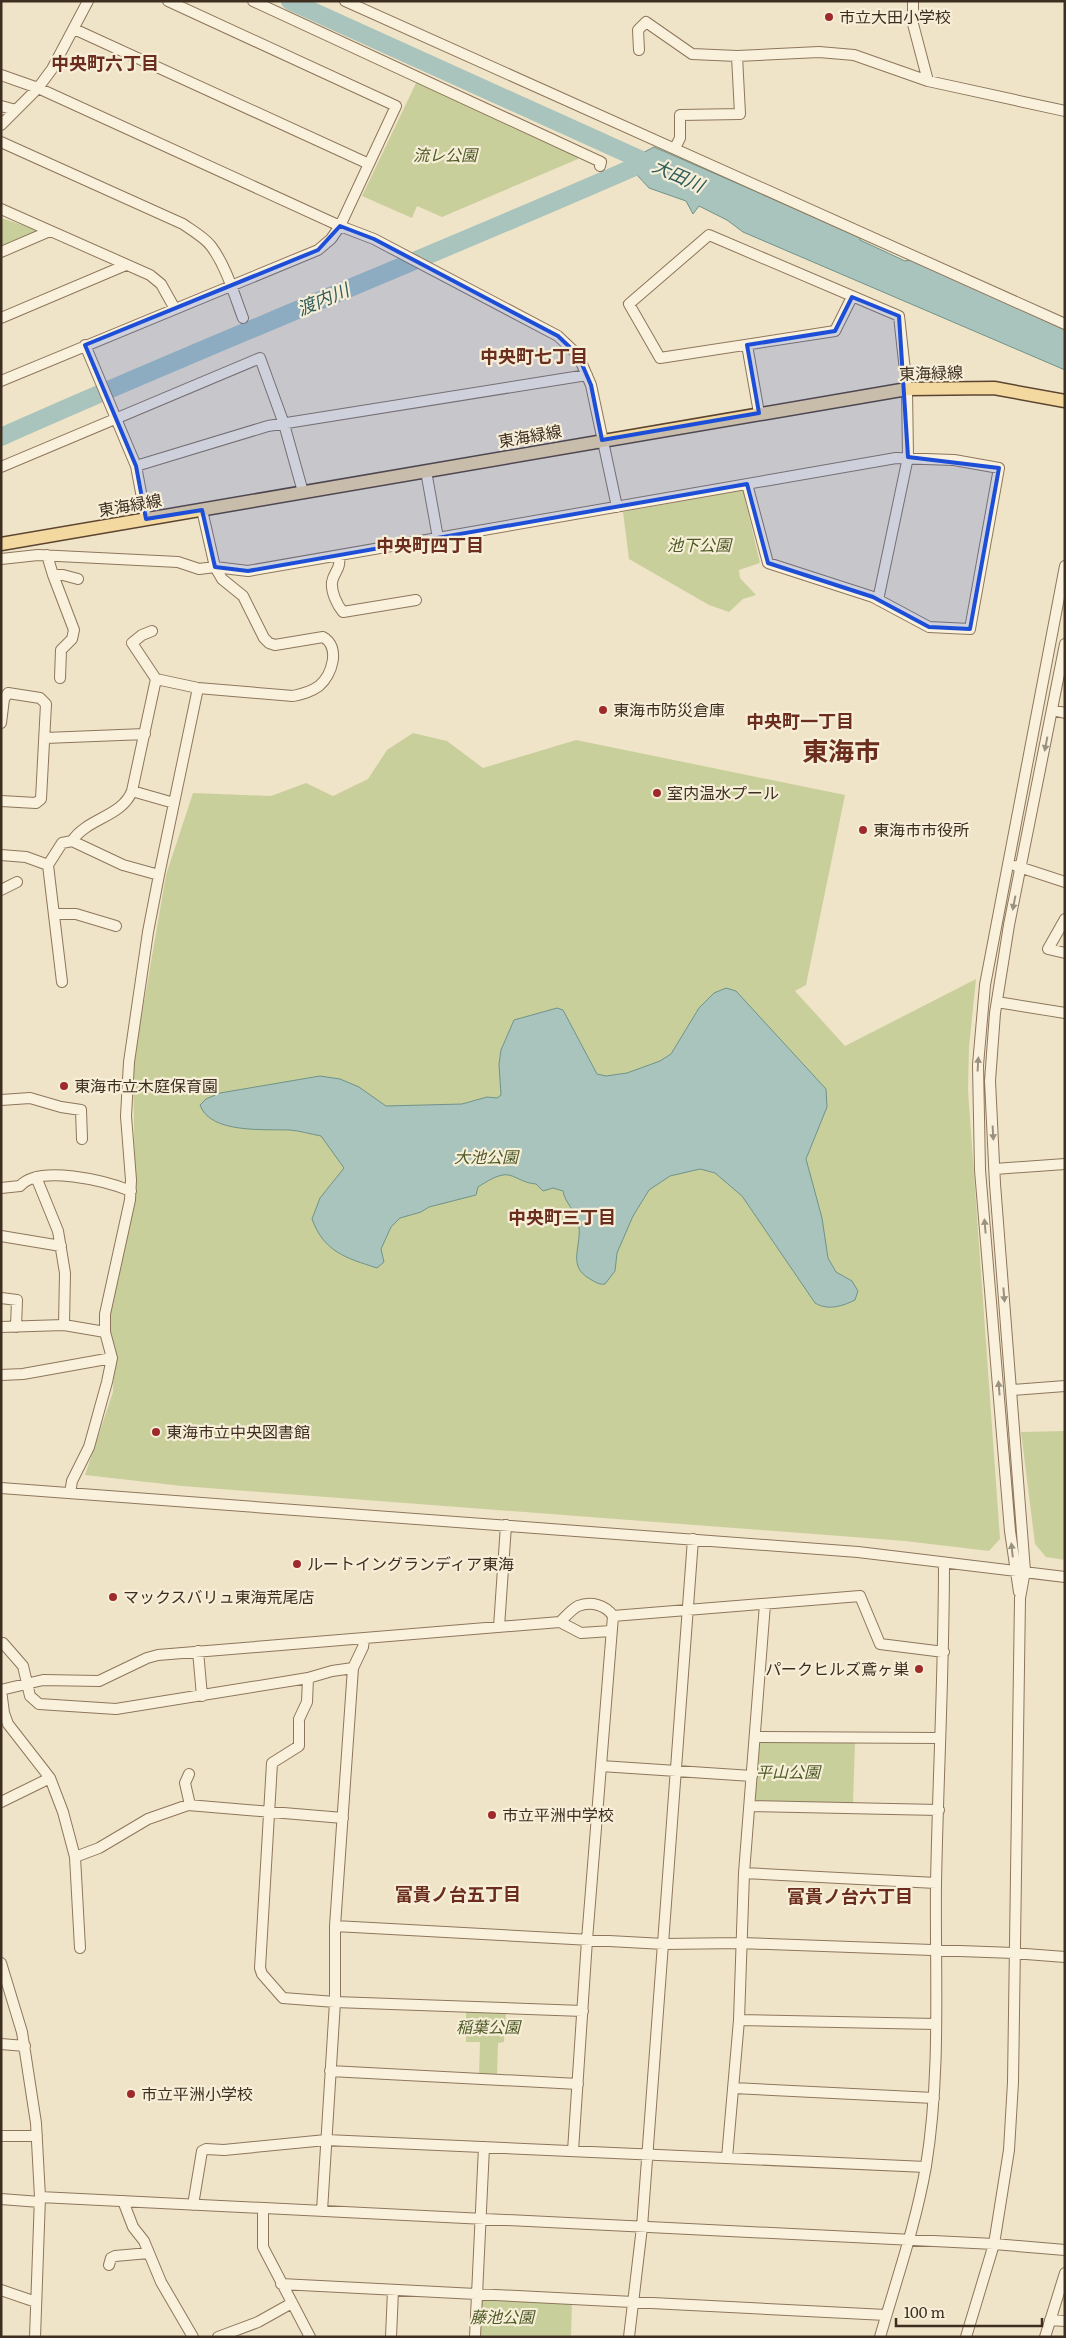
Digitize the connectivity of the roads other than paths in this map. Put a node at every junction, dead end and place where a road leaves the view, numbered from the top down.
1 (88, 1) edge
2 (168, 1) edge
3 (253, 1) edge
4 (345, 1) edge
5 (913, 1) edge
6 (74, 29) junction
7 (639, 50) dead end
8 (737, 56) junction
9 (1, 75) edge
10 (928, 81) junction
11 (38, 88) junction
12 (1, 106) edge
13 (16, 110) junction
14 (1065, 111) edge
15 (1, 125) edge
16 (1, 142) edge
17 (675, 148) junction
18 (369, 164) junction
19 (600, 166) dead end
20 (1, 209) edge
21 (340, 226) junction
22 (50, 231) junction
23 (1, 252) edge
24 (126, 265) junction
25 (231, 286) junction
26 (852, 297) junction
27 (175, 309) junction
28 (1, 318) edge
29 (243, 318) dead end
30 (1065, 324) edge
31 (85, 344) junction
32 (747, 345) junction
33 (587, 375) junction
34 (1, 381) edge
35 (906, 389) junction
36 (1065, 400) edge
37 (759, 413) junction
38 (116, 415) junction
39 (284, 424) junction
40 (602, 440) junction
41 (908, 457) junction
42 (136, 466) junction
43 (1, 467) edge
44 (426, 471) junction
45 (747, 484) junction
46 (303, 492) junction
47 (617, 507) junction
48 (202, 510) junction
49 (146, 519) junction
50 (438, 538) junction
51 (1, 544) edge
52 (47, 555) junction
53 (339, 556) junction
54 (1, 559) edge
55 (1065, 566) edge
56 (215, 567) junction
57 (52, 575) junction
58 (78, 579) dead end
59 (416, 600) dead end
60 (878, 600) junction
61 (152, 631) dead end
62 (1065, 644) edge
63 (60, 678) dead end
64 (156, 679) junction
65 (198, 688) junction
66 (1052, 710) junction
67 (1065, 713) edge
68 (1, 724) edge
69 (144, 734) junction
70 (45, 738) junction
71 (132, 791) junction
72 (1, 801) edge
73 (174, 803) junction
74 (72, 841) junction
75 (1, 855) edge
76 (1006, 864) junction
77 (48, 865) junction
78 (1021, 867) junction
79 (159, 875) junction
80 (17, 882) dead end
81 (1065, 882) edge
82 (1, 890) edge
83 (54, 914) junction
84 (1065, 920) edge
85 (116, 926) dead end
86 (1065, 953) edge
87 (62, 982) dead end
88 (997, 1002) junction
89 (1065, 1013) edge
90 (1, 1100) edge
91 (82, 1139) dead end
92 (1065, 1164) edge
93 (994, 1169) junction
94 (36, 1177) junction
95 (1, 1188) edge
96 (131, 1191) junction
97 (1, 1236) edge
98 (61, 1246) junction
99 (1, 1298) edge
100 (64, 1325) junction
101 (1, 1327) edge
102 (16, 1327) junction
103 (106, 1332) junction
104 (112, 1358) junction
105 (1, 1375) edge
106 (1065, 1386) edge
107 (1012, 1390) junction
108 (1, 1488) edge
109 (70, 1493) junction
110 (506, 1525) junction
111 (693, 1539) junction
112 (944, 1563) junction
113 (1014, 1569) junction
114 (1025, 1571) junction
115 (1065, 1577) edge
116 (1020, 1598) junction
117 (765, 1604) junction
118 (688, 1611) junction
119 (613, 1616) junction
120 (560, 1622) junction
121 (499, 1627) junction
122 (611, 1630) junction
123 (364, 1639) junction
124 (3, 1643) dead end
125 (198, 1651) junction
126 (944, 1652) junction
127 (353, 1668) junction
128 (308, 1678) junction
129 (27, 1683) junction
130 (1, 1690) edge
131 (202, 1696) junction
132 (756, 1737) junction
133 (940, 1738) junction
134 (601, 1766) junction
135 (676, 1770) junction
136 (189, 1774) dead end
137 (752, 1776) junction
138 (50, 1778) junction
139 (1, 1802) edge
140 (190, 1805) junction
141 (750, 1806) junction
142 (939, 1810) junction
143 (269, 1812) junction
144 (343, 1818) junction
145 (75, 1857) junction
146 (744, 1873) junction
147 (936, 1883) junction
148 (335, 1926) junction
149 (587, 1940) junction
150 (740, 1943) junction
151 (664, 1944) junction
152 (80, 1948) dead end
153 (936, 1950) junction
154 (1014, 1953) junction
155 (1065, 1957) edge
156 (2, 1965) edge
157 (334, 2002) junction
158 (582, 2011) junction
159 (738, 2020) junction
160 (936, 2024) junction
161 (1, 2044) edge
162 (25, 2046) junction
163 (330, 2071) junction
164 (578, 2084) junction
165 (733, 2088) junction
166 (934, 2098) junction
167 (1, 2136) edge
168 (37, 2136) junction
169 (326, 2140) junction
170 (484, 2147) junction
171 (574, 2151) junction
172 (648, 2154) junction
173 (727, 2158) junction
174 (926, 2167) junction
175 (1, 2199) edge
176 (40, 2200) junction
177 (123, 2201) junction
178 (193, 2205) junction
179 (263, 2208) junction
180 (322, 2211) junction
181 (481, 2219) junction
182 (642, 2227) junction
183 (909, 2240) junction
184 (994, 2244) junction
185 (1065, 2250) edge
186 (149, 2253) junction
187 (109, 2265) dead end
188 (1065, 2273) edge
189 (281, 2284) junction
190 (1, 2290) edge
191 (393, 2290) junction
192 (476, 2294) junction
193 (36, 2302) junction
194 (633, 2302) junction
195 (292, 2303) junction
196 (886, 2315) junction
197 (1050, 2320) junction
198 (1065, 2322) edge
199 (35, 2337) edge
200 (193, 2337) edge
201 (218, 2337) edge
202 (310, 2337) edge
203 (391, 2337) edge
204 (475, 2337) edge
205 (629, 2337) edge
206 (880, 2337) edge
207 (966, 2337) edge
208 (1044, 2337) edge

1 - 6 street
2 - 18 street
3 - 19 street
4 - 17 street
5 - 10 street
6 - 11 street
6 - 18 street
7 - 8 street
8 - 10 street
8 - 17 street
9 - 11 street
10 - 14 street
11 - 13 street
11 - 21 street
12 - 13 street
13 - 15 street
16 - 25 street
17 - 30 street
18 - 21 street
20 - 22 street
21 - 25 street
21 - 33 street
22 - 23 street
22 - 24 street
24 - 27 street
24 - 28 street
25 - 27 street
25 - 29 street
26 - 32 street
26 - 32 street
26 - 35 street
27 - 31 street
31 - 34 street
31 - 38 street
32 - 37 street
33 - 39 street
33 - 40 street
35 - 36 main road, 東海緑線
35 - 37 main road, 東海緑線
35 - 41 street
37 - 40 main road, 東海緑線
38 - 39 street
38 - 42 street
38 - 43 street
39 - 42 street
39 - 46 street
40 - 44 main road, 東海緑線
40 - 47 street
41 - 45 street
41 - 60 street
41 - 60 street
42 - 49 street
44 - 46 main road, 東海緑線
44 - 50 street
45 - 47 street
45 - 60 street
46 - 48 main road, 東海緑線
47 - 50 street
48 - 49 main road, 東海緑線
48 - 56 street
49 - 51 main road, 東海緑線
50 - 53 street
52 - 54 street
52 - 56 street
52 - 57 street
53 - 56 street
53 - 59 street
55 - 76 street
56 - 65 street
57 - 58 street
57 - 63 street
61 - 64 street
62 - 66 street
64 - 65 street
64 - 69 street
65 - 73 street
66 - 67 street
66 -> 78 street
68 - 70 street
69 - 70 street
69 - 71 street
70 - 72 street
71 - 73 street
71 - 74 street
73 - 79 street
74 - 77 street
74 - 79 street
75 - 77 street
76 - 78 street
113 -> 76 street
77 - 83 street
78 - 81 street
78 -> 88 street
79 - 96 street
80 - 82 street
83 - 85 street
83 - 87 street
84 - 86 street
88 - 89 street
88 -> 93 street
90 - 91 street
92 - 93 street
93 -> 107 street
94 - 95 street
94 - 96 street
94 - 98 street
96 - 103 street
97 - 98 street
98 - 100 street
99 - 102 street
100 - 102 street
100 - 103 street
101 - 102 street
103 - 104 street
104 - 105 street
104 - 109 street
106 - 107 street
107 - 114 street
108 - 109 street
109 - 110 street
110 - 111 street
110 - 121 street
111 - 112 street
111 - 118 street
112 - 113 street
112 - 126 street
113 - 114 street
113 - 116 street
114 - 115 street
114 - 116 street
116 - 154 street
117 - 118 street
117 - 126 street
117 - 132 street
118 - 119 street
118 - 135 street
119 - 120 street
119 - 122 street
120 - 121 street
120 - 122 street
121 - 123 street
122 - 134 street
123 - 125 street
123 - 127 street
124 - 129 street
125 - 129 street
125 - 131 street
126 - 133 street
127 - 128 street
127 - 144 street
128 - 131 street
128 - 143 street
129 - 130 street
129 - 131 street
130 - 138 street
132 - 133 street
132 - 137 street
133 - 142 street
134 - 135 street
134 - 149 street
135 - 137 street
135 - 151 street
136 - 140 street
137 - 141 street
138 - 139 street
138 - 145 street
140 - 143 street
140 - 145 street
141 - 142 street
141 - 146 street
142 - 147 street
143 - 144 street
143 - 157 street
144 - 148 street
145 - 152 street
146 - 147 street
146 - 150 street
147 - 153 street
148 - 149 street
148 - 157 street
149 - 151 street
149 - 158 street
150 - 151 street
150 - 153 street
150 - 159 street
151 - 172 street
153 - 154 street
153 - 160 street
154 - 155 street
154 - 184 street
156 - 162 street
157 - 158 street
157 - 163 street
158 - 164 street
159 - 160 street
159 - 165 street
160 - 166 street
161 - 162 street
162 - 168 street
163 - 164 street
163 - 169 street
164 - 171 street
165 - 166 street
165 - 173 street
166 - 174 street
167 - 168 street
168 - 176 street
169 - 170 street
169 - 178 street
169 - 180 street
170 - 171 street
170 - 181 street
171 - 172 street
172 - 173 street
172 - 182 street
173 - 174 street
174 - 183 street
175 - 176 street
176 - 177 street
176 - 193 street
177 - 178 street
177 - 186 street
178 - 179 street
179 - 180 street
179 - 189 street
180 - 181 street
181 - 182 street
181 - 192 street
182 - 183 street
182 - 194 street
183 - 184 street
183 - 196 street
184 - 185 street
184 - 207 street
186 - 187 street
186 - 200 street
188 - 197 street
189 - 191 street
189 - 195 street
190 - 193 street
191 - 192 street
191 - 203 street
192 - 194 street
192 - 204 street
193 - 199 street
194 - 196 street
194 - 205 street
195 - 201 street
195 - 202 street
196 - 206 street
197 - 198 street
197 - 208 street

